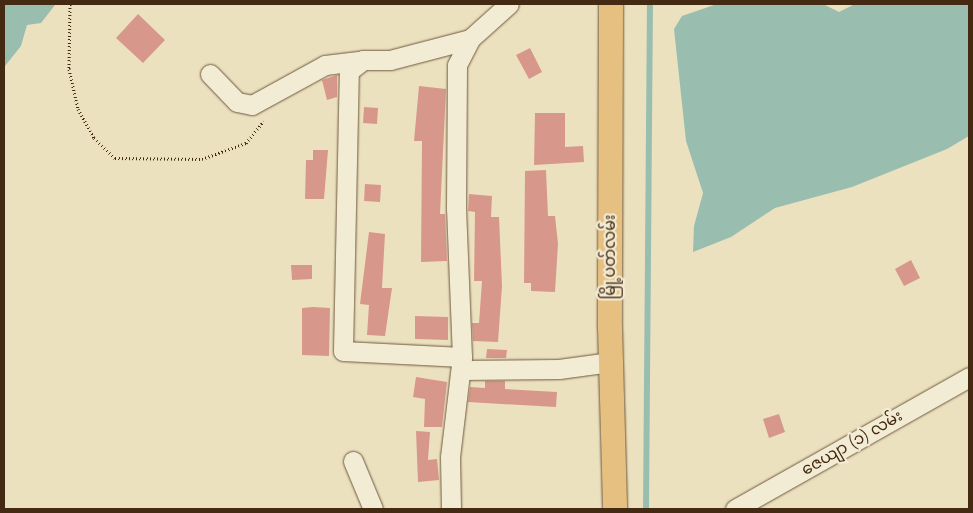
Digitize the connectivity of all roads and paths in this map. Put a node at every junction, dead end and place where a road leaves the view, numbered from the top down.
1 (70, 4) edge
2 (509, 4) edge
3 (611, 4) edge
4 (470, 39) junction
5 (364, 60) junction
6 (210, 74) dead end
7 (265, 98) junction
8 (611, 362) junction
9 (462, 364) junction
10 (969, 377) edge
11 (353, 461) dead end
12 (373, 509) edge
13 (451, 509) edge
14 (615, 509) edge
15 (736, 509) edge

1 - 7 path
2 - 4 street
3 - 8 main road, မြို့ပတ်လမ်း
4 - 5 street
4 - 9 street
5 - 7 street
5 - 9 street
6 - 7 street
8 - 9 street
8 - 14 main road, မြို့ပတ်လမ်း
9 - 13 street
10 - 15 street, ဇေယျာ (၁) လမ်း
11 - 12 street

